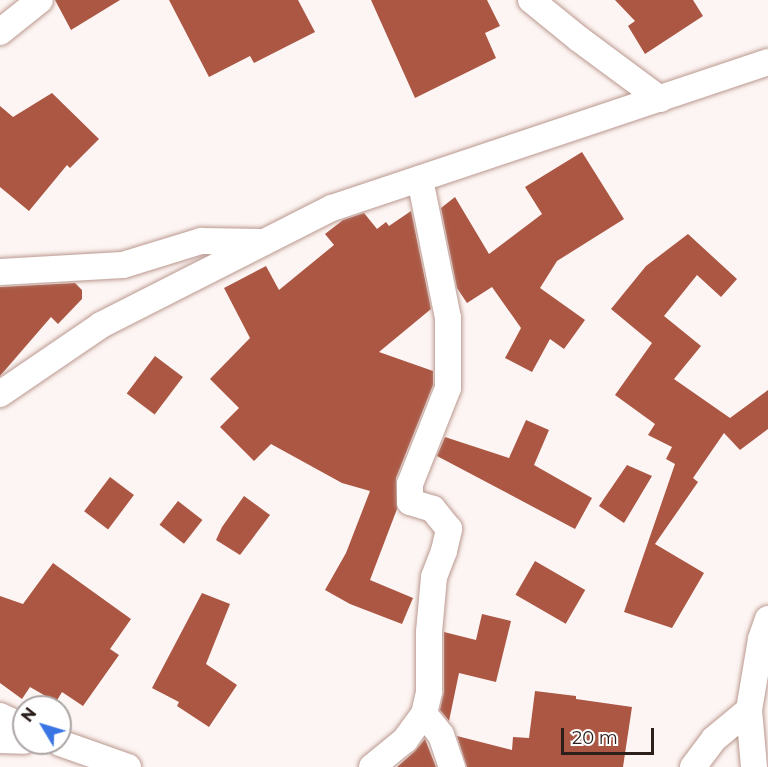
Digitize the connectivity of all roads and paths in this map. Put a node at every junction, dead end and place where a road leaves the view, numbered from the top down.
1 (40, 0) edge
2 (531, 0) edge
3 (0, 32) edge
4 (768, 62) edge
5 (660, 99) junction
6 (420, 179) junction
7 (265, 242) junction
8 (0, 272) edge
9 (0, 394) edge
10 (768, 619) edge
11 (749, 710) junction
12 (424, 714) junction
13 (72, 746) edge
14 (128, 767) edge
15 (372, 767) edge
16 (452, 767) edge
17 (693, 767) edge
18 (754, 767) edge

1 - 3 street
2 - 5 street
4 - 5 street
5 - 6 street
6 - 7 street
6 - 12 street
7 - 8 street
7 - 9 street
10 - 11 street
11 - 17 street
11 - 18 street
12 - 15 street
12 - 16 street
13 - 14 street

